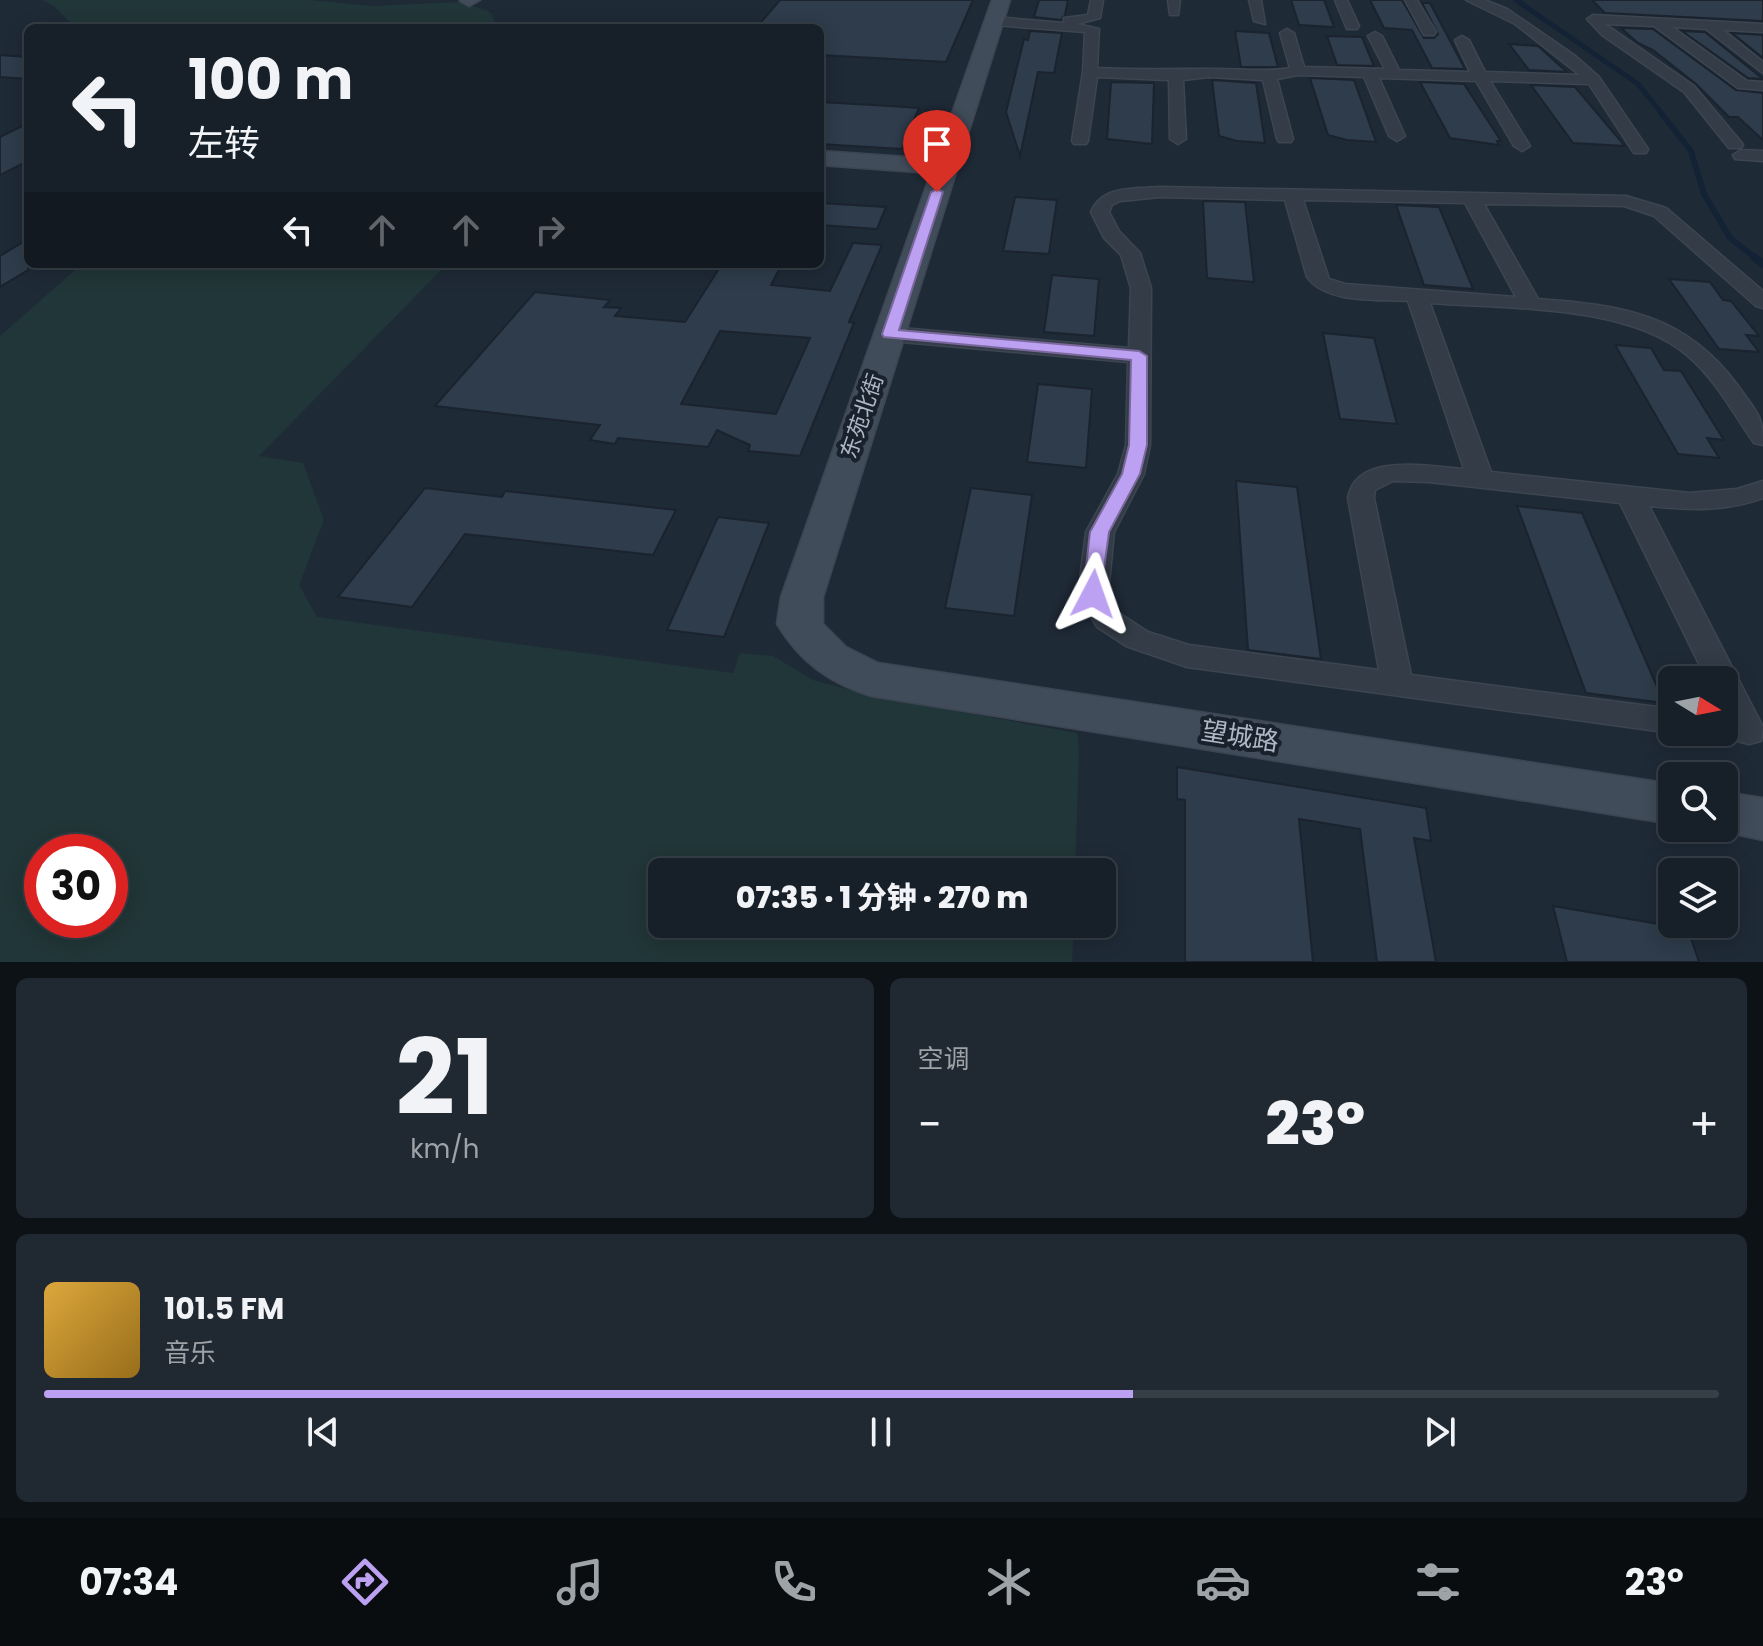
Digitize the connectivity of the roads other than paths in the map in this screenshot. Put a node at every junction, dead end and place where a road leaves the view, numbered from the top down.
1 (1097, 0) edge
2 (1255, 0) edge
3 (1341, 0) edge
4 (1411, 0) edge
5 (1472, 0) edge
6 (996, 13) edge
7 (1260, 21) dead end
8 (1657, 22) junction
9 (1093, 24) junction
10 (1709, 25) junction
11 (1352, 26) dead end
12 (1763, 28) edge
13 (1429, 32) dead end
14 (1287, 33) dead end
15 (1375, 36) dead end
16 (1462, 40) dead end
17 (1763, 69) edge
18 (1298, 71) junction
19 (1090, 72) junction
20 (1370, 74) junction
21 (1394, 74) junction
22 (1176, 76) junction
23 (1269, 76) junction
24 (1480, 77) junction
25 (1674, 79) junction
26 (1594, 80) junction
27 (1739, 82) junction
28 (1761, 87) edge
29 (1397, 136) dead end
30 (1178, 139) dead end
31 (1285, 139) dead end
32 (1080, 141) dead end
33 (1522, 146) dead end
34 (1640, 149) dead end
35 (1763, 156) edge
36 (824, 158) edge
37 (945, 167) junction
38 (1292, 194) junction
39 (1471, 197) junction
40 (1417, 296) junction
41 (1763, 302) edge
42 (1531, 305) junction
43 (890, 334) junction
44 (1139, 356) junction
45 (1763, 438) edge
46 (1480, 478) junction
47 (1763, 489) edge
48 (1629, 494) junction
49 (816, 647) joint
50 (1715, 666) edge
51 (1397, 684) junction
52 (1658, 719) edge
53 (1658, 802) edge
54 (1738, 815) edge
55 (1763, 819) edge

1 - 9 street
2 - 7 street
3 - 11 street
4 - 13 street
5 - 26 street
6 - 9 street
6 - 37 main road, 东苑北街
8 - 10 street
8 - 25 street
8 - 27 street
9 - 19 street
10 - 12 street
10 - 17 street
14 - 18 street
15 - 21 street
16 - 24 street
18 - 20 street
18 - 23 street
19 - 22 street
19 - 32 street
20 - 21 street
20 - 29 street
21 - 24 street
22 - 23 street
22 - 30 street
23 - 31 street
24 - 26 street
24 - 33 street
25 - 27 street
25 - 35 street
26 - 34 street
27 - 28 street
36 - 37 main road
37 - 43 main road, 东苑北街
38 - 39 street
38 - 40 street
38 - 44 street
39 - 41 street
39 - 42 street
40 - 42 street
40 - 46 street
42 - 45 street
43 - 44 street
43 - 49 main road, 东苑北街
44 - 51 street
46 - 48 street
46 - 51 street
47 - 48 street
48 - 50 street
49 - 53 main road, 望城路
51 - 52 street
54 - 55 main road

